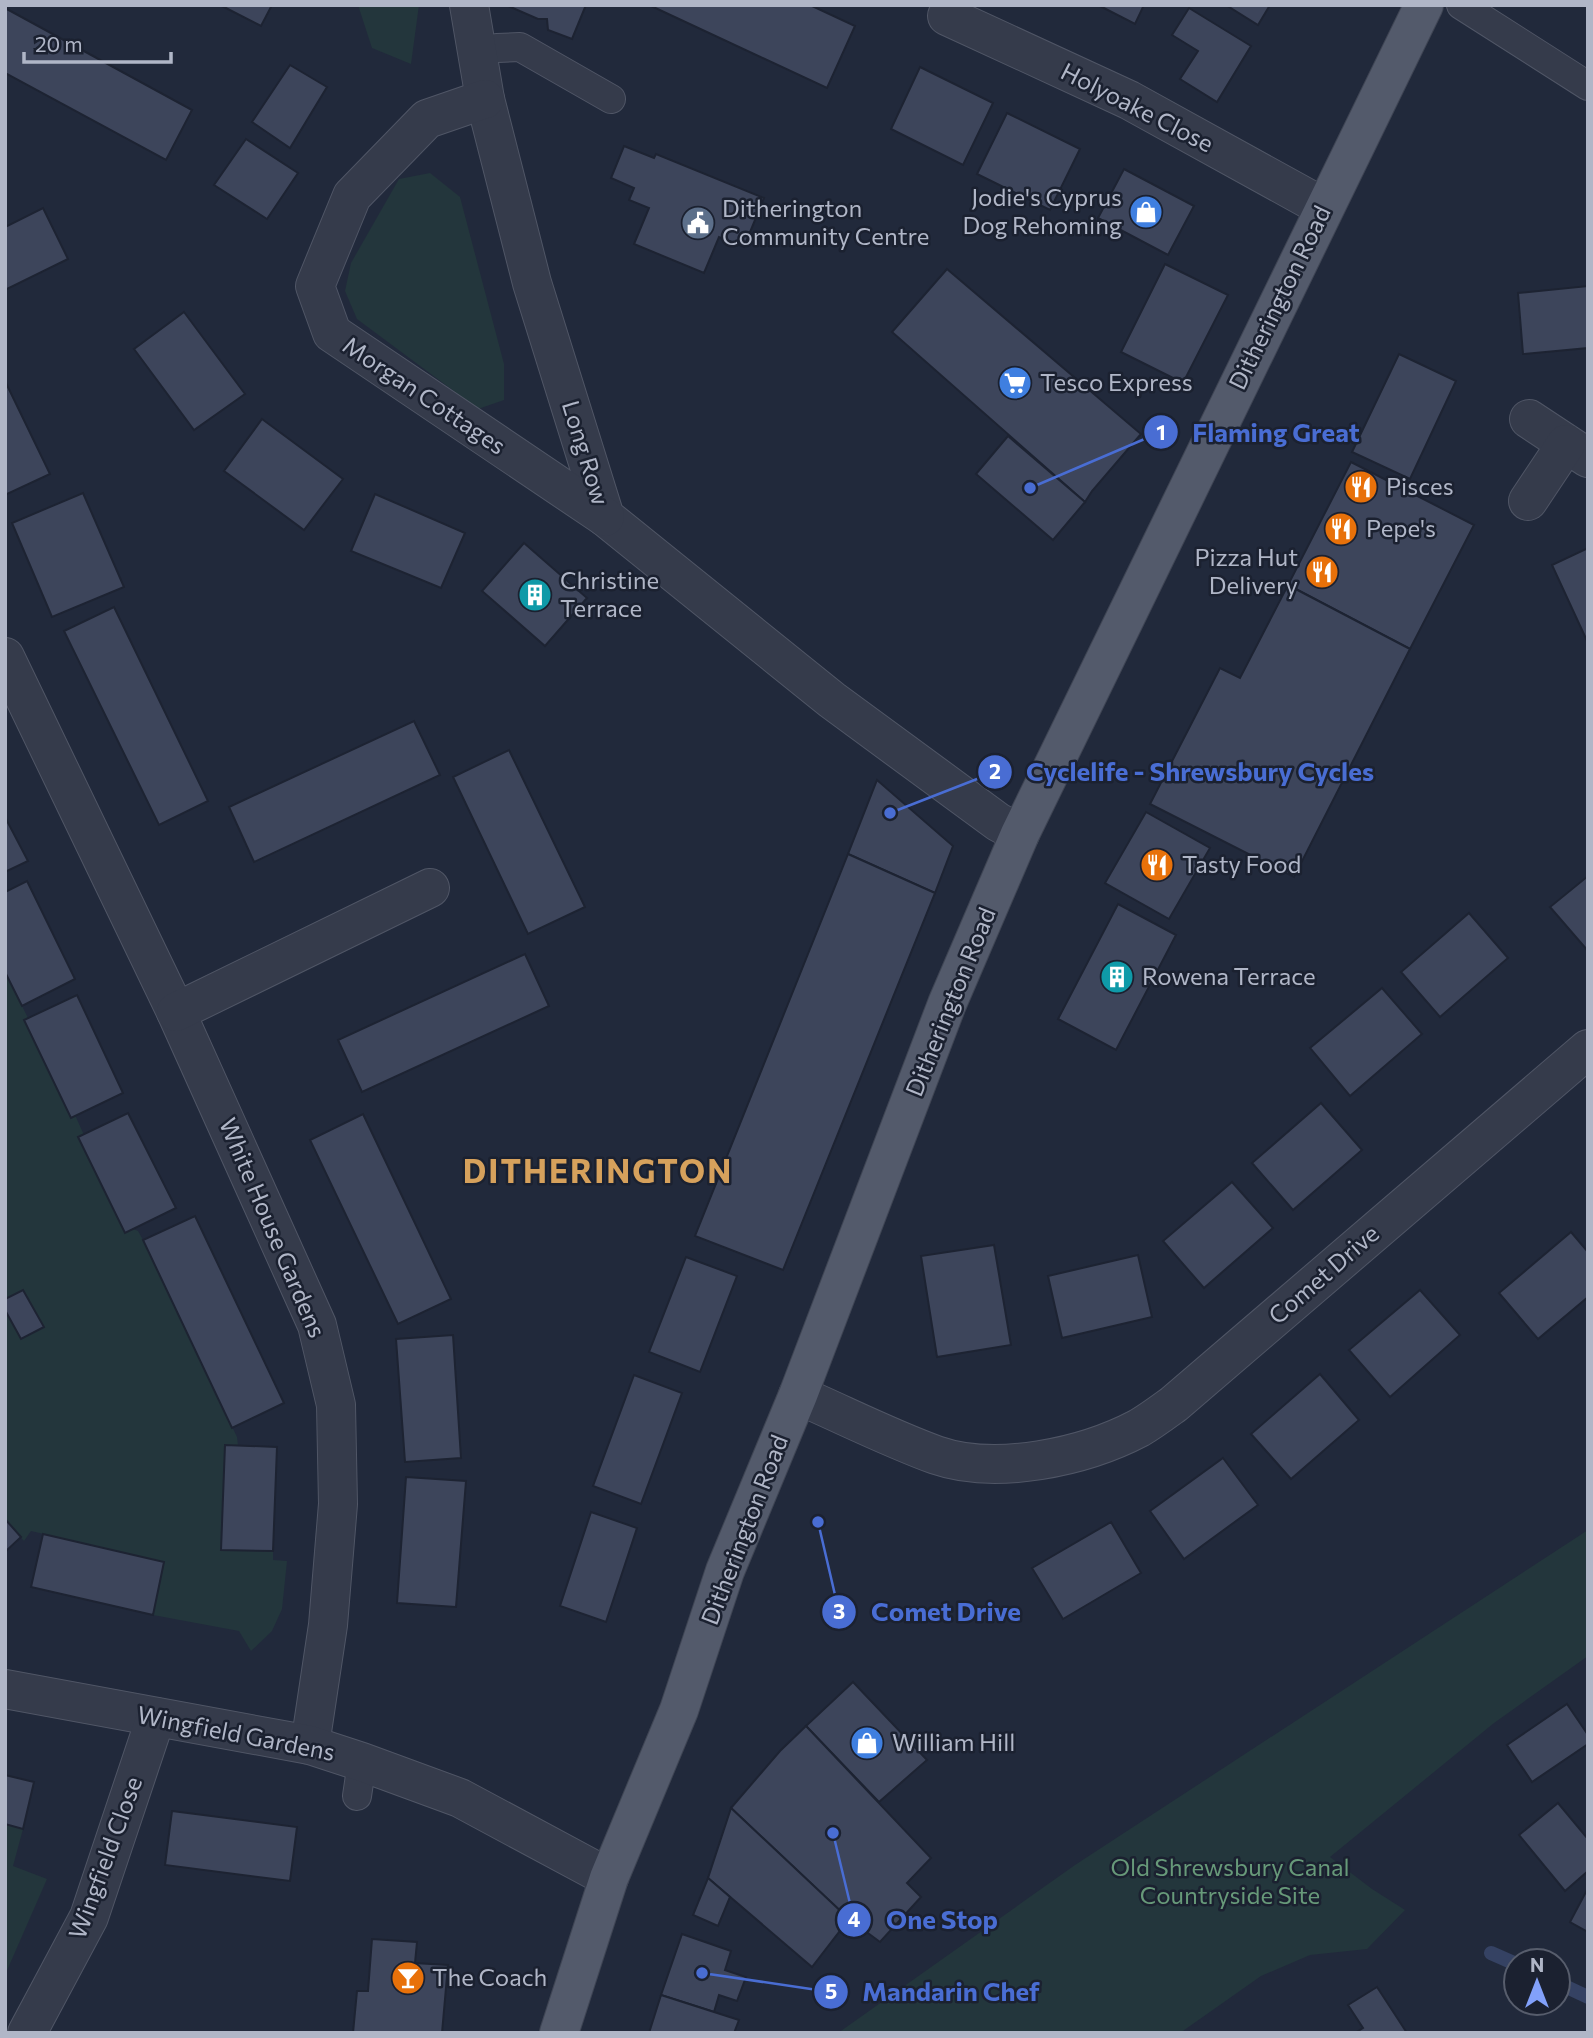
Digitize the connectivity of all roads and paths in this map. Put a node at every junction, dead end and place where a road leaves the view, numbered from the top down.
1 (469, 5) edge
2 (1424, 5) edge
3 (1461, 5) edge
4 (947, 16) dead end
5 (477, 52) junction
6 (1588, 86) edge
7 (485, 99) junction
8 (611, 99) dead end
9 (1323, 207) junction
10 (1529, 419) dead end
11 (1577, 451) edge
12 (1528, 501) dead end
13 (605, 517) junction
14 (5, 657) edge
15 (1020, 834) junction
16 (430, 888) dead end
17 (176, 1012) junction
18 (1588, 1049) edge
19 (798, 1395) junction
20 (5, 1689) edge
21 (156, 1717) junction
22 (310, 1745) junction
23 (609, 1878) junction
24 (27, 2033) edge
25 (559, 2033) edge

1 - 5 street, Long Row
2 - 9 main road, Ditherington Road
3 - 6 lane
4 - 9 street, Holyoake Close
5 - 7 street, Long Row
5 - 8 lane
7 - 13 street, Long Row
7 - 13 street, Morgan Cottages
9 - 15 main road, Ditherington Road
10 - 11 street
11 - 12 street
13 - 15 street, Long Row
14 - 17 street, White House Gardens
15 - 19 main road, Ditherington Road
16 - 17 street
17 - 22 street, White House Gardens
18 - 19 street, Comet Drive
19 - 23 main road, Ditherington Road
20 - 21 street, Wingfield Gardens
21 - 22 street, Wingfield Gardens
21 - 24 street, Wingfield Close
22 - 23 street, Wingfield Gardens
23 - 25 main road, Ditherington Road

